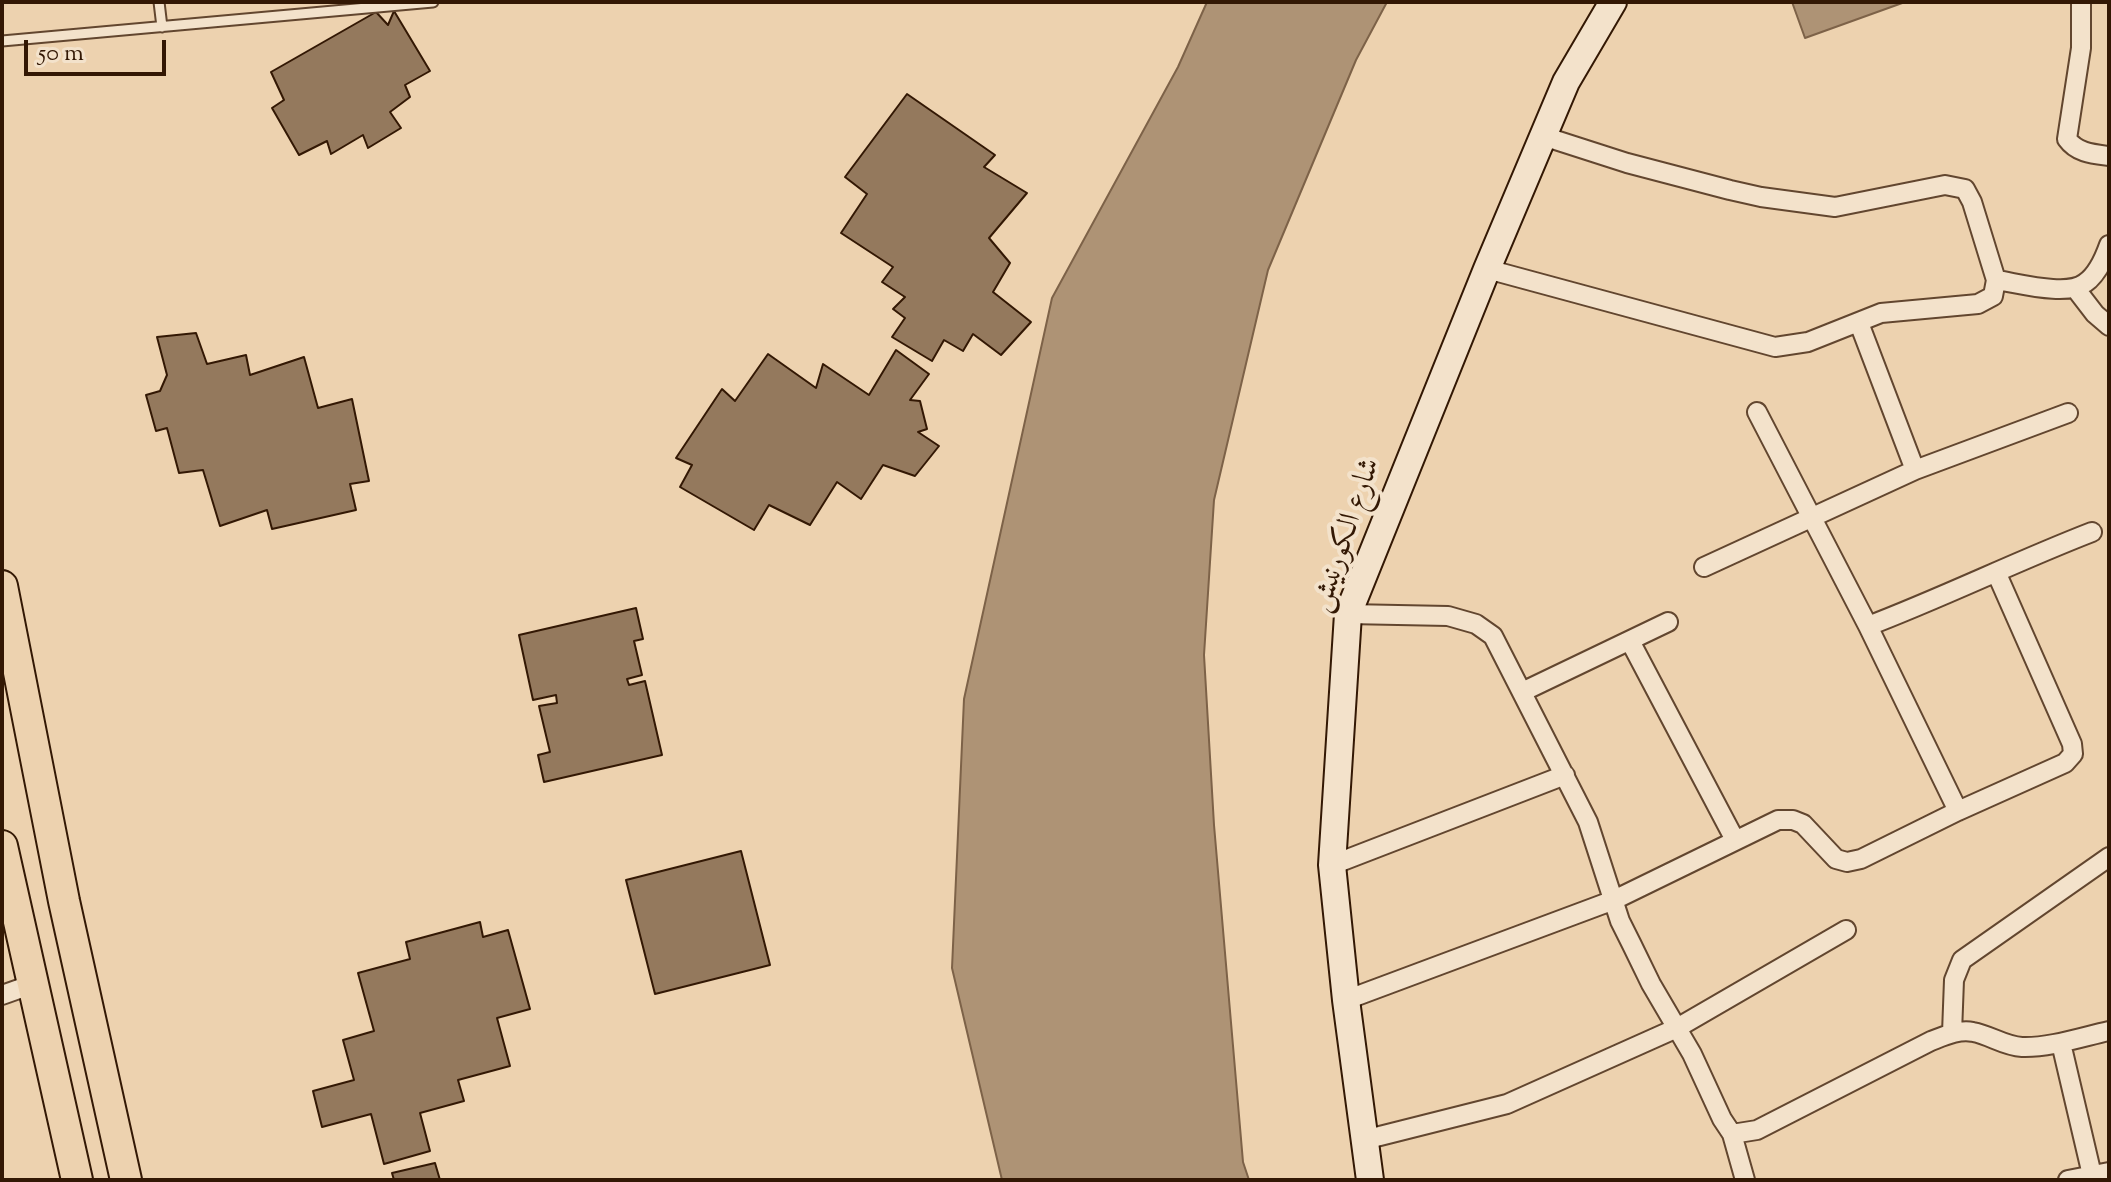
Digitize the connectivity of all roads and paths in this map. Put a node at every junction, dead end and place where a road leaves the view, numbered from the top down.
1 (159, 2) edge
2 (433, 2) edge
3 (1613, 2) edge
4 (2081, 2) edge
5 (162, 27) junction
6 (2, 41) edge
7 (1543, 136) junction
8 (2109, 156) edge
9 (2109, 245) edge
10 (1487, 269) junction
11 (1996, 280) junction
12 (2075, 288) junction
13 (1859, 323) junction
14 (2109, 326) edge
15 (1757, 412) dead end
16 (2068, 413) dead end
17 (1915, 470) junction
18 (1812, 517) junction
19 (2092, 532) dead end
20 (1704, 567) dead end
21 (1996, 572) junction
22 (3, 594) edge
23 (1348, 614) junction
24 (1668, 622) dead end
25 (1868, 626) junction
26 (1630, 641) junction
27 (11, 666) edge
28 (1522, 692) junction
29 (1565, 775) junction
30 (1958, 811) junction
31 (1735, 840) junction
32 (2, 851) edge
33 (2109, 857) edge
34 (1332, 865) junction
35 (1614, 900) junction
36 (1846, 930) dead end
37 (33, 984) junction
38 (2, 995) edge
39 (1346, 1000) junction
40 (1677, 1028) junction
41 (2109, 1031) edge
42 (1952, 1033) junction
43 (2061, 1043) junction
44 (1732, 1134) junction
45 (1364, 1140) junction
46 (2100, 1173) edge
47 (77, 1180) edge
48 (126, 1180) edge
49 (1370, 1180) edge
50 (1745, 1180) edge
51 (2068, 1180) edge

1 - 5 lane
2 - 5 lane
3 - 7 street, شارع الكورنيش
4 - 8 street
5 - 6 lane
7 - 10 street, شارع الكورنيش
7 - 11 street
9 - 12 street
10 - 13 street
10 - 23 street, شارع الكورنيش
11 - 12 street
11 - 13 street
12 - 14 street
13 - 17 street
15 - 18 street
16 - 17 street
17 - 18 street
18 - 20 street
18 - 25 street
19 - 21 street
21 - 25 street
21 - 30 street
22 - 27 main road
23 - 28 street
23 - 34 street, شارع الكورنيش
24 - 26 street
25 - 30 street
26 - 28 street
26 - 31 street
27 - 48 main road
28 - 29 street
29 - 34 street
29 - 35 street
30 - 31 street
31 - 35 street
32 - 37 main road
33 - 42 street
34 - 39 street, شارع الكورنيش
35 - 39 street
35 - 40 street
36 - 40 street
37 - 38 street
37 - 47 main road
39 - 45 street, شارع الكورنيش
40 - 44 street
40 - 45 street
41 - 43 street
42 - 43 street
42 - 44 street
43 - 46 street
44 - 50 street
45 - 49 street, شارع الكورنيش
46 - 51 street

